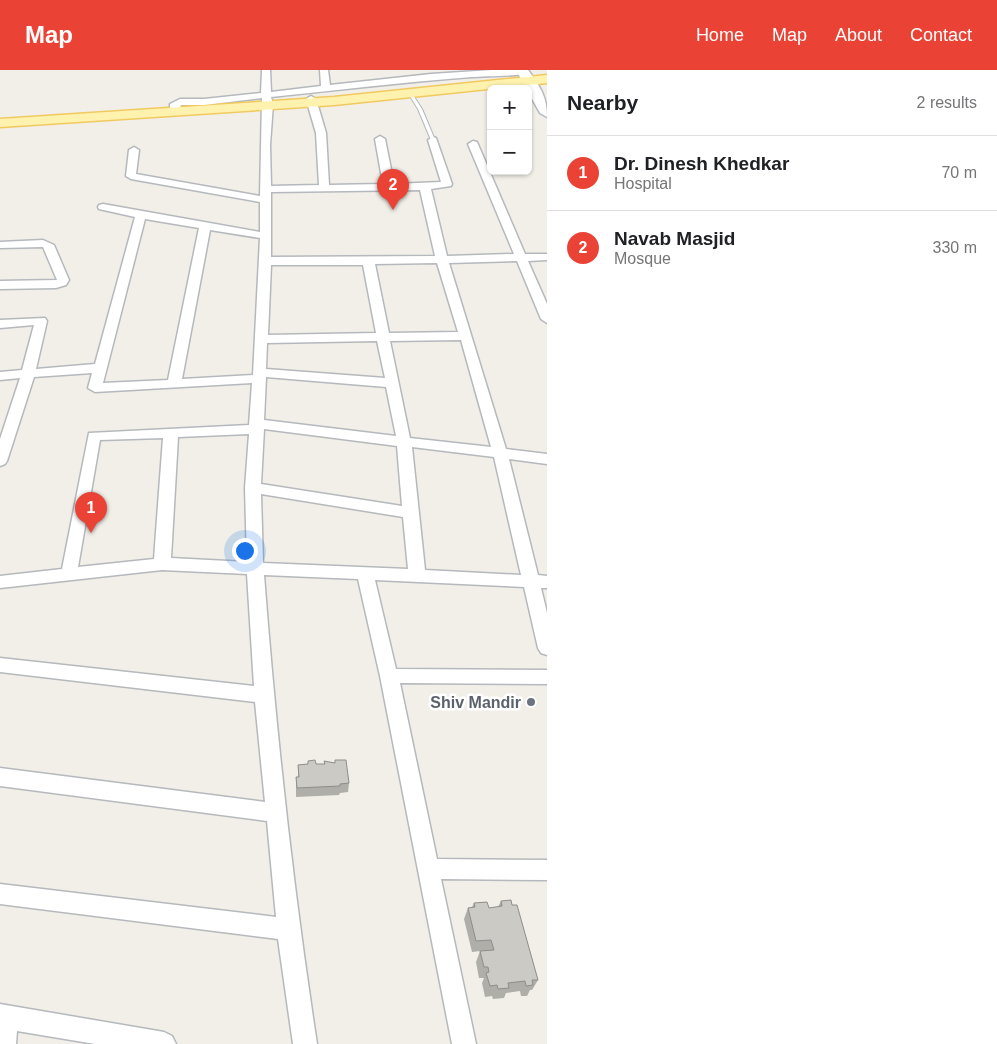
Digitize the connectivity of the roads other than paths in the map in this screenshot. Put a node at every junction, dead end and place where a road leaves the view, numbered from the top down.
1 (266, 70) edge
2 (324, 70) edge
3 (429, 74) edge
4 (536, 77) edge
5 (449, 80) junction
6 (326, 88) junction
7 (410, 93) junction
8 (267, 99) junction
9 (311, 101) junction
10 (547, 114) edge
11 (0, 124) edge
12 (380, 140) dead end
13 (433, 140) joint
14 (473, 144) dead end
15 (134, 150) dead end
16 (389, 187) junction
17 (425, 187) junction
18 (324, 189) junction
19 (266, 195) junction
20 (103, 206) dead end
21 (142, 216) junction
22 (204, 226) junction
23 (266, 236) junction
24 (0, 244) edge
25 (547, 257) edge
26 (522, 258) junction
27 (442, 260) junction
28 (265, 261) junction
29 (368, 262) junction
30 (0, 285) edge
31 (547, 319) edge
32 (0, 324) edge
33 (466, 336) junction
34 (384, 337) junction
35 (260, 339) junction
36 (100, 368) junction
37 (28, 374) junction
38 (258, 375) junction
39 (0, 376) edge
40 (392, 383) junction
41 (174, 384) junction
42 (256, 426) junction
43 (5, 429) edge
44 (171, 433) junction
45 (404, 442) junction
46 (500, 453) junction
47 (547, 459) edge
48 (0, 461) edge
49 (253, 488) junction
50 (411, 512) junction
51 (162, 564) junction
52 (255, 569) junction
53 (365, 573) junction
54 (69, 574) junction
55 (417, 576) junction
56 (0, 582) edge
57 (539, 582) edge
58 (547, 648) edge
59 (0, 665) edge
60 (389, 676) junction
61 (547, 677) edge
62 (264, 695) junction
63 (0, 777) edge
64 (277, 813) junction
65 (429, 869) junction
66 (547, 870) edge
67 (0, 894) edge
68 (288, 929) junction
69 (3, 1017) edge
70 (4, 1044) edge
71 (159, 1044) edge
72 (305, 1044) edge
73 (464, 1044) edge

1 - 8 street
2 - 6 street
3 - 5 street
3 - 6 street
4 - 5 main road
4 - 7 main road
4 - 10 main road
5 - 9 main road
6 - 8 street
7 - 9 main road
7 - 13 lane
8 - 9 main road
8 - 11 main road
8 - 19 street
9 - 18 street
12 - 16 street
13 - 17 street
14 - 26 street
15 - 19 street
16 - 17 street
16 - 18 street
17 - 27 street
18 - 19 street
19 - 23 street
20 - 21 street
21 - 22 street
21 - 36 street
22 - 23 street
22 - 41 street
23 - 28 street
24 - 30 street
25 - 26 street
26 - 27 street
26 - 31 street
27 - 29 street
27 - 33 street
28 - 29 street
28 - 35 street
29 - 34 street
32 - 37 street
33 - 34 street
33 - 46 street
34 - 35 street
34 - 40 street
35 - 38 street
36 - 37 street
36 - 41 street
37 - 39 street
37 - 43 street
38 - 40 street
38 - 41 street
38 - 42 street
40 - 45 street
42 - 44 street
42 - 45 street
42 - 49 street
43 - 48 street
44 - 51 street
44 - 54 street
45 - 46 street
45 - 50 street
46 - 47 street
46 - 57 street
49 - 50 street
49 - 52 street
50 - 55 street
51 - 52 street
51 - 54 street
52 - 53 street
52 - 62 street
53 - 55 street
53 - 60 street
54 - 56 street
55 - 57 street
57 - 58 street
59 - 62 street
60 - 61 street
60 - 65 street
62 - 64 street
63 - 64 street
64 - 68 street
65 - 66 street
65 - 73 street
67 - 68 street
68 - 72 street
69 - 70 street
69 - 71 street

